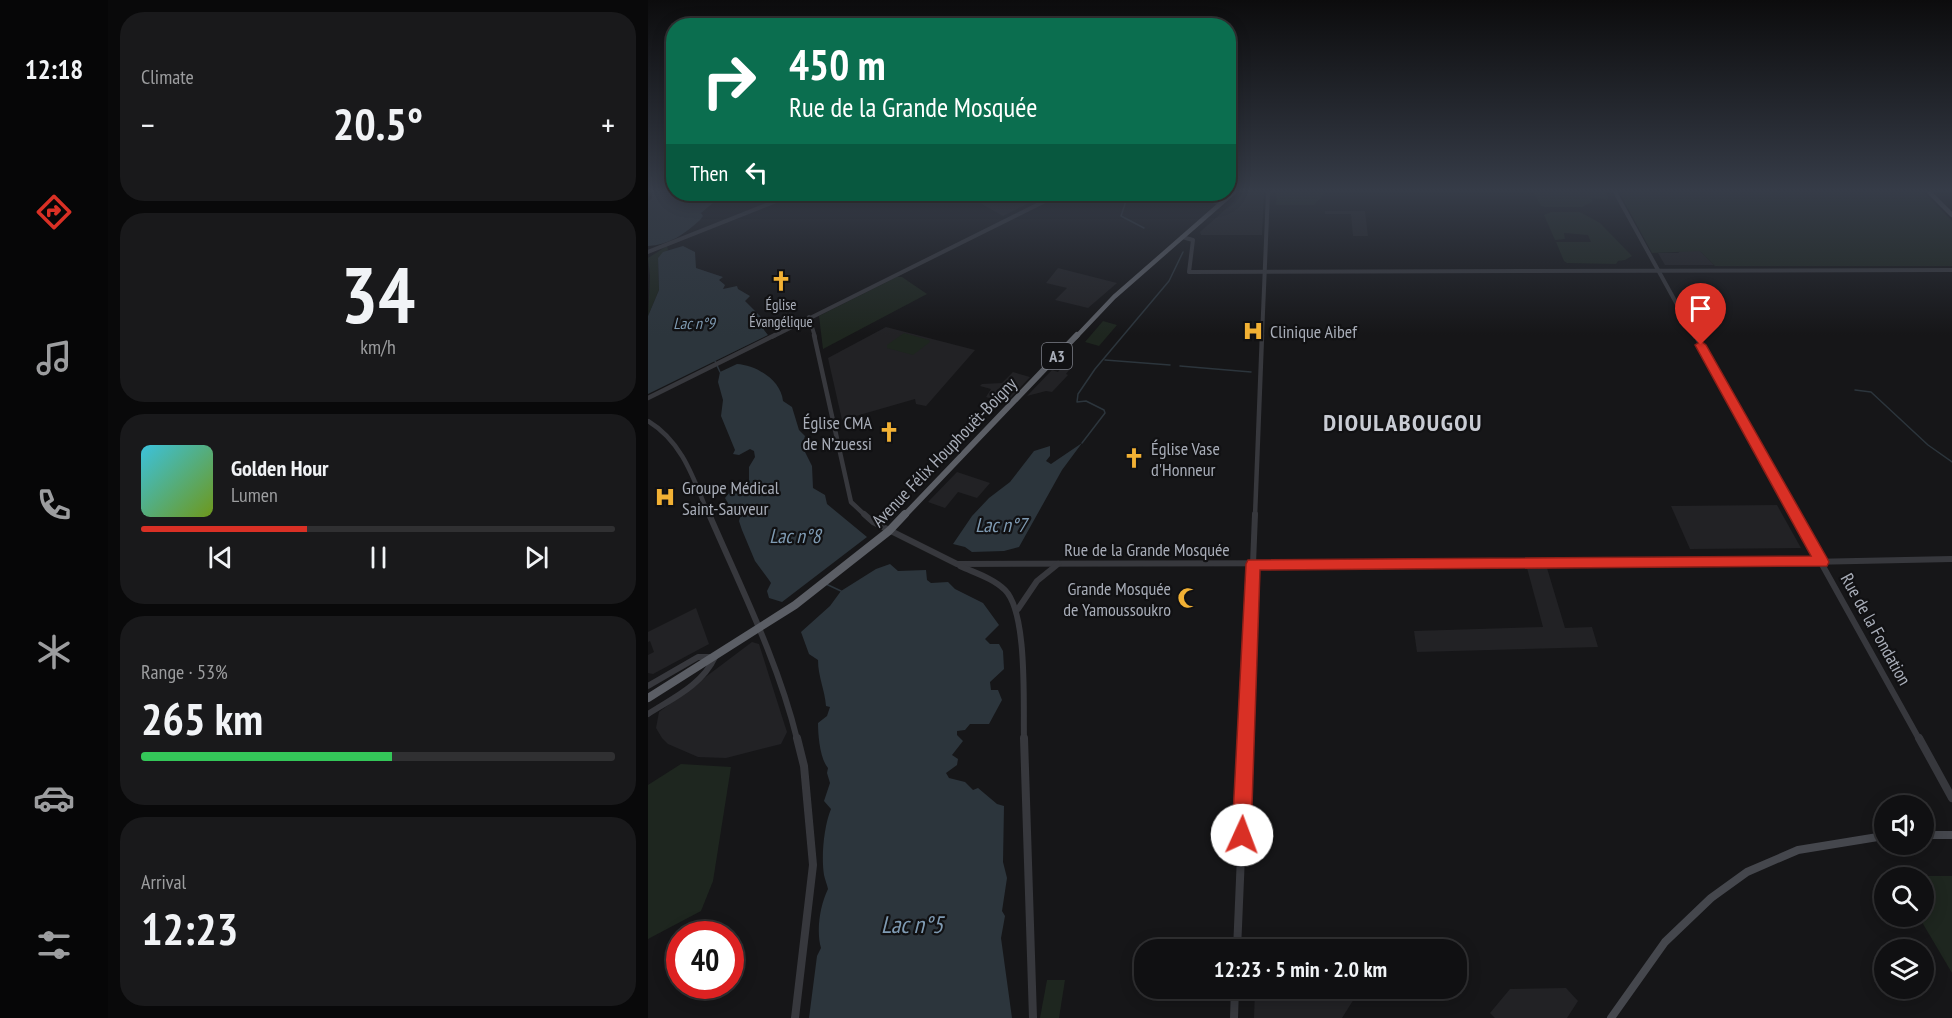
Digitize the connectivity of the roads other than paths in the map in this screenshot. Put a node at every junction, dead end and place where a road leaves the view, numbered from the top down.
1 (679, 240) edge
2 (967, 240) edge
3 (1179, 240) edge
4 (1192, 240) edge
5 (1266, 240) edge
6 (1642, 240) edge
7 (648, 252) edge
8 (1659, 270) junction
9 (1952, 270) edge
10 (1190, 272) joint
11 (1265, 272) junction
12 (809, 317) junction
13 (648, 398) edge
14 (648, 421) edge
15 (889, 531) junction
16 (1952, 559) edge
17 (1822, 562) junction
18 (957, 564) junction
19 (1058, 564) junction
20 (1253, 564) junction
21 (1018, 609) junction
22 (759, 629) junction
23 (715, 657) junction
24 (648, 686) edge
25 (648, 698) edge
26 (648, 714) edge
27 (1952, 798) edge
28 (1934, 835) edge
29 (1952, 835) edge
30 (1874, 838) edge
31 (1237, 939) edge
32 (1235, 999) edge
33 (795, 1018) edge
34 (1033, 1018) edge
35 (1234, 1018) edge
36 (1611, 1018) edge

1 - 7 street
2 - 12 street
3 - 15 highway, Avenue Félix Houphouët-Boigny / A3
4 - 10 street
5 - 11 street
6 - 8 street, Rue de la Fondation
8 - 9 street
8 - 11 street
8 - 17 street, Rue de la Fondation
10 - 11 street
11 - 20 street
12 - 13 street
12 - 15 street, Rue de la Grande Mosquée
14 - 22 street
15 - 18 street, Rue de la Grande Mosquée
15 - 22 highway, Avenue Félix Houphouët-Boigny / A3
16 - 17 street, Rue de la Grande Mosquée
17 - 20 street, Rue de la Grande Mosquée
17 - 27 street, Rue de la Fondation
18 - 19 street, Rue de la Grande Mosquée
18 - 21 street
19 - 20 street, Rue de la Grande Mosquée
19 - 21 street
20 - 31 street
21 - 34 street
22 - 23 highway, Avenue Félix Houphouët-Boigny / A3
22 - 33 street
23 - 24 street
23 - 25 highway, Avenue Félix Houphouët-Boigny / A3
23 - 26 street
28 - 29 main road
30 - 36 main road
32 - 35 street

